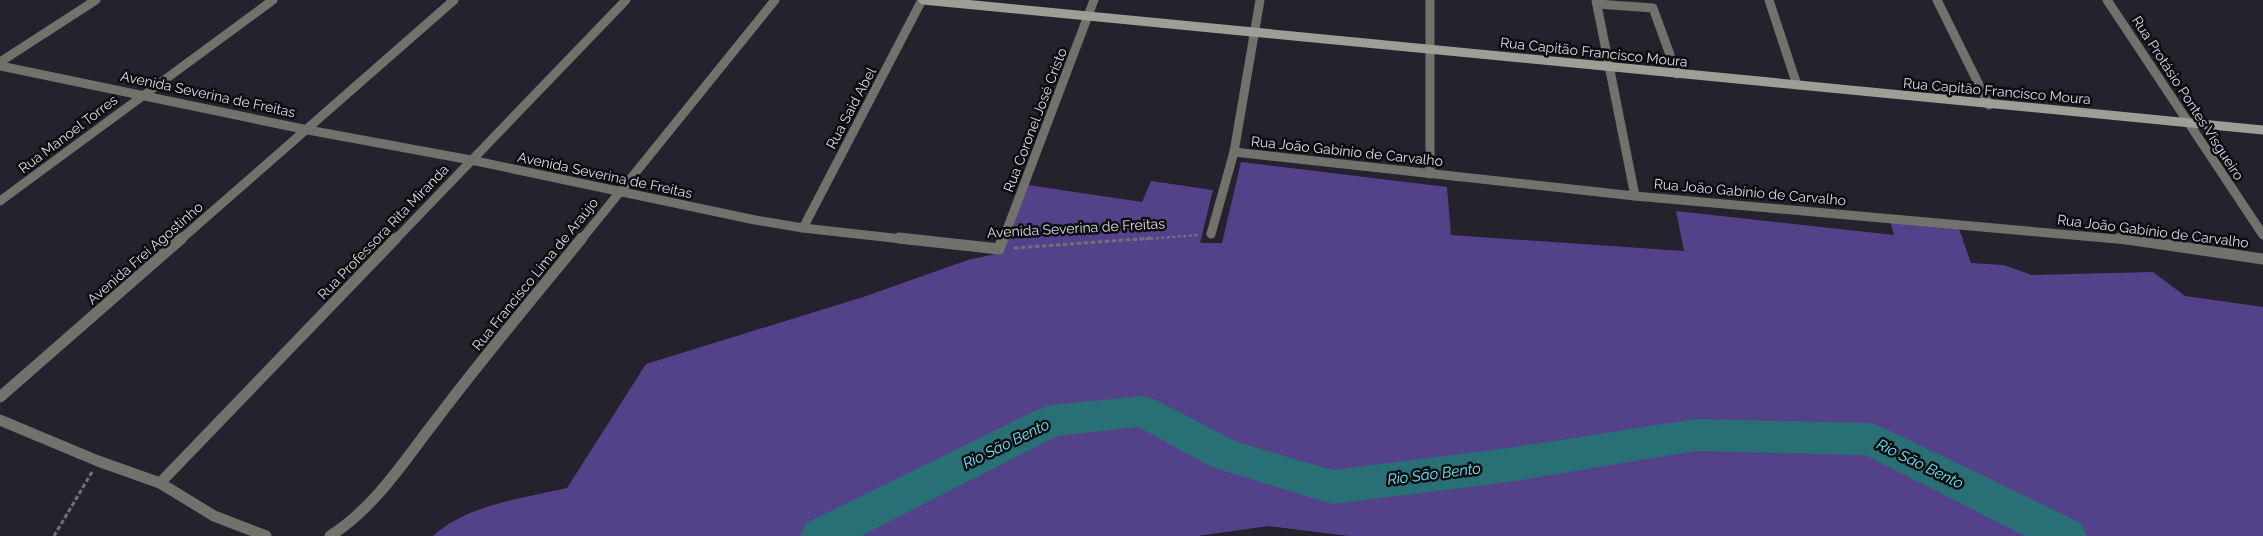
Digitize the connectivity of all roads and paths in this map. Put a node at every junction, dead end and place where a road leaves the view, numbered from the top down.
1 (96, 0) edge
2 (273, 0) edge
3 (454, 0) edge
4 (626, 0) edge
5 (775, 0) edge
6 (923, 0) edge
7 (1094, 0) edge
8 (1260, 0) edge
9 (1430, 0) edge
10 (1769, 0) edge
11 (1938, 0) edge
12 (2107, 0) edge
13 (1597, 2) edge
14 (1089, 17) junction
15 (1255, 33) junction
16 (1430, 48) junction
17 (0, 62) edge
18 (0, 66) edge
19 (1608, 67) junction
20 (1677, 74) junction
21 (1798, 85) junction
22 (143, 95) junction
23 (1989, 104) junction
24 (2188, 123) junction
25 (308, 130) junction
26 (2263, 130) edge
27 (1234, 152) junction
28 (471, 160) junction
29 (1430, 174) junction
30 (619, 192) junction
31 (1635, 196) junction
32 (0, 201) edge
33 (803, 228) junction
34 (1211, 234) joint
35 (2263, 236) edge
36 (999, 249) junction
37 (2263, 259) edge
38 (0, 397) edge
39 (0, 420) edge
40 (98, 461) junction
41 (160, 483) junction
42 (54, 536) edge
43 (266, 536) edge
44 (330, 536) edge

1 - 17 street
2 - 22 street, Rua Manoel Torres
3 - 25 street, Avenida Frei Agostinho
4 - 28 street, Rua Professora Rita Miranda
5 - 30 street, Rua Francisco Lima de Araújo
6 - 14 main road, Rua Capitão Francisco Moura
6 - 33 street, Rua Said Abel
7 - 14 street, Rua Coronel José Cristo
8 - 15 street
9 - 16 street
10 - 21 street
11 - 23 street
12 - 24 street, Rua Protásio Pontes Visgueiro
13 - 19 street
13 - 20 street
14 - 15 main road, Rua Capitão Francisco Moura
14 - 36 street, Rua Coronel José Cristo
15 - 16 main road, Rua Capitão Francisco Moura
15 - 27 street
16 - 19 main road, Rua Capitão Francisco Moura
16 - 29 street
18 - 22 street, Avenida Severina de Freitas
19 - 20 main road, Rua Capitão Francisco Moura
19 - 31 street
20 - 21 main road, Rua Capitão Francisco Moura
21 - 23 main road, Rua Capitão Francisco Moura
22 - 25 street, Avenida Severina de Freitas
22 - 32 street, Rua Manoel Torres
23 - 24 main road, Rua Capitão Francisco Moura
24 - 26 main road, Rua Capitão Francisco Moura
24 - 35 street, Rua Protásio Pontes Visgueiro
25 - 28 street, Avenida Severina de Freitas
25 - 38 street, Avenida Frei Agostinho
27 - 29 street, Rua João Gabínio de Carvalho
27 - 34 street
28 - 30 street, Avenida Severina de Freitas
28 - 41 street, Rua Professora Rita Miranda
29 - 31 street, Rua João Gabínio de Carvalho
30 - 33 street, Avenida Severina de Freitas
30 - 44 street, Rua Francisco Lima de Araújo
31 - 37 street, Rua João Gabínio de Carvalho
33 - 36 street, Avenida Severina de Freitas
34 - 36 path, Avenida Severina de Freitas
39 - 40 street
40 - 41 street
40 - 42 path
41 - 43 street

